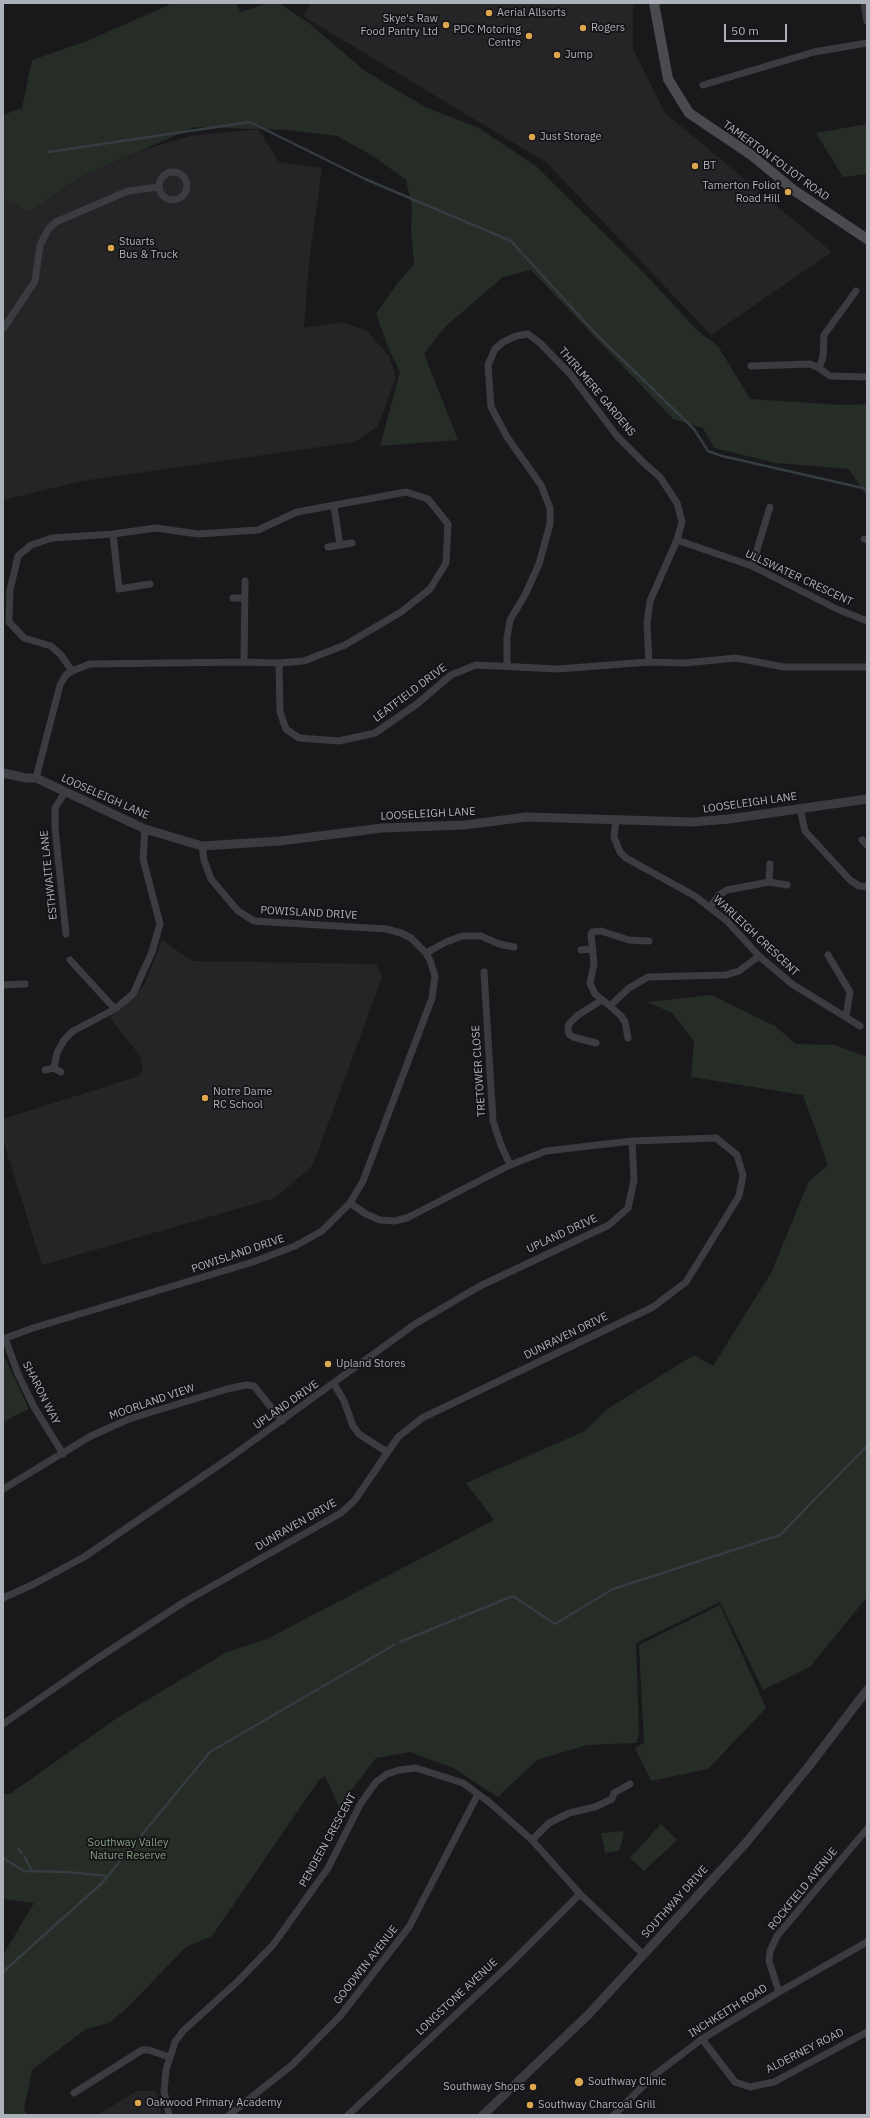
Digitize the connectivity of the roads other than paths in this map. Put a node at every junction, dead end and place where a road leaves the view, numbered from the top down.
1 (654, 3) edge
2 (864, 3) edge
3 (867, 22) edge
4 (867, 44) edge
5 (709, 74) dead end
6 (712, 82) junction
7 (703, 85) dead end
8 (159, 187) dead end
9 (867, 239) edge
10 (856, 291) dead end
11 (3, 329) edge
12 (751, 366) dead end
13 (819, 368) junction
14 (867, 377) edge
15 (334, 507) junction
16 (770, 507) dead end
17 (113, 534) junction
18 (677, 540) junction
19 (352, 543) dead end
20 (340, 544) junction
21 (328, 547) dead end
22 (752, 566) junction
23 (245, 581) dead end
24 (150, 584) dead end
25 (233, 598) dead end
26 (245, 598) junction
27 (867, 621) edge
28 (244, 662) junction
29 (649, 662) junction
30 (279, 663) junction
31 (507, 666) junction
32 (867, 668) edge
33 (72, 671) junction
34 (3, 772) edge
35 (36, 778) junction
36 (66, 792) junction
37 (867, 799) edge
38 (800, 808) junction
39 (616, 819) junction
40 (145, 829) junction
41 (202, 846) junction
42 (770, 864) dead end
43 (769, 882) junction
44 (787, 885) dead end
45 (867, 887) edge
46 (710, 907) junction
47 (66, 934) dead end
48 (649, 941) dead end
49 (514, 947) dead end
50 (592, 949) junction
51 (581, 950) dead end
52 (426, 953) junction
53 (828, 955) dead end
54 (759, 956) junction
55 (70, 960) dead end
56 (484, 972) dead end
57 (25, 984) dead end
58 (3, 985) edge
59 (602, 1000) junction
60 (610, 1006) junction
61 (115, 1009) junction
62 (846, 1017) junction
63 (860, 1026) dead end
64 (628, 1038) dead end
65 (596, 1043) dead end
66 (54, 1068) junction
67 (45, 1070) dead end
68 (61, 1072) dead end
69 (632, 1141) junction
70 (510, 1165) junction
71 (350, 1203) junction
72 (4, 1339) edge
73 (334, 1384) junction
74 (282, 1421) junction
75 (387, 1452) junction
76 (63, 1454) junction
77 (3, 1489) edge
78 (3, 1598) edge
79 (867, 1690) edge
80 (3, 1724) edge
81 (630, 1784) dead end
82 (478, 1794) junction
83 (867, 1829) edge
84 (532, 1840) junction
85 (580, 1894) junction
86 (867, 1942) edge
87 (644, 1955) junction
88 (779, 1992) junction
89 (867, 2032) edge
90 (702, 2039) junction
91 (169, 2057) junction
92 (74, 2093) dead end
93 (168, 2115) edge
94 (229, 2115) edge
95 (348, 2115) edge
96 (483, 2115) edge
97 (614, 2115) edge

1 - 9 main road, TAMERTON FOLIOT ROAD
2 - 3 street
4 - 6 street
5 - 6 street
6 - 7 street
8 - 11 street
10 - 13 street
12 - 13 street
13 - 14 street
15 - 17 street
15 - 20 street
15 - 30 street
16 - 22 street
17 - 24 street
17 - 33 street
18 - 22 street, ULLSWATER CRESCENT
18 - 29 street, THIRLMERE GARDENS
18 - 31 street, THIRLMERE GARDENS
19 - 20 street
20 - 21 street
22 - 27 street, ULLSWATER CRESCENT
23 - 26 street
25 - 26 street
26 - 28 street
28 - 30 street
28 - 33 street
29 - 31 street, LEATFIELD DRIVE
29 - 32 street, LEATFIELD DRIVE
30 - 31 street, LEATFIELD DRIVE
33 - 35 street
34 - 35 street, LOOSELEIGH LANE
35 - 36 street, LOOSELEIGH LANE
36 - 40 street, LOOSELEIGH LANE
36 - 47 street, ESTHWAITE LANE
37 - 38 street, LOOSELEIGH LANE
38 - 39 street, LOOSELEIGH LANE
38 - 45 street
39 - 41 street, LOOSELEIGH LANE
39 - 46 street, WARLEIGH CRESCENT
40 - 41 street, LOOSELEIGH LANE
40 - 61 street
41 - 52 street, POWISLAND DRIVE
42 - 43 street
43 - 44 street
43 - 46 street
46 - 54 street, WARLEIGH CRESCENT
48 - 50 street
49 - 52 street
50 - 51 street
50 - 59 street
52 - 71 street, POWISLAND DRIVE
53 - 62 street
54 - 60 street
54 - 62 street, WARLEIGH CRESCENT
55 - 61 street
56 - 70 street, TRETOWER CLOSE
57 - 58 street
59 - 60 street
59 - 65 street
60 - 64 street
61 - 66 street
62 - 63 street, WARLEIGH CRESCENT
66 - 67 street
66 - 68 street
69 - 70 street, DUNRAVEN DRIVE
69 - 73 street, UPLAND DRIVE
69 - 75 street, DUNRAVEN DRIVE
70 - 71 street, DUNRAVEN DRIVE
71 - 72 street, POWISLAND DRIVE
72 - 76 street, SHARON WAY
73 - 74 street, UPLAND DRIVE
73 - 75 street
74 - 76 street, MOORLAND VIEW
74 - 78 street, UPLAND DRIVE
75 - 80 street, DUNRAVEN DRIVE
76 - 77 street, MOORLAND VIEW
79 - 87 street, SOUTHWAY DRIVE
81 - 84 street
82 - 84 street, PENDEEN CRESCENT
82 - 91 street, PENDEEN CRESCENT
82 - 94 street, GOODWIN AVENUE
83 - 88 street, ROCKFIELD AVENUE
84 - 85 street, PENDEEN CRESCENT
85 - 87 street, PENDEEN CRESCENT
85 - 95 street, LONGSTONE AVENUE
86 - 88 street, INCHKEITH ROAD
87 - 96 street, SOUTHWAY DRIVE
88 - 90 street, INCHKEITH ROAD
89 - 90 street, ALDERNEY ROAD
90 - 97 street, INCHKEITH ROAD
91 - 92 street
91 - 93 street, PENDEEN CRESCENT

